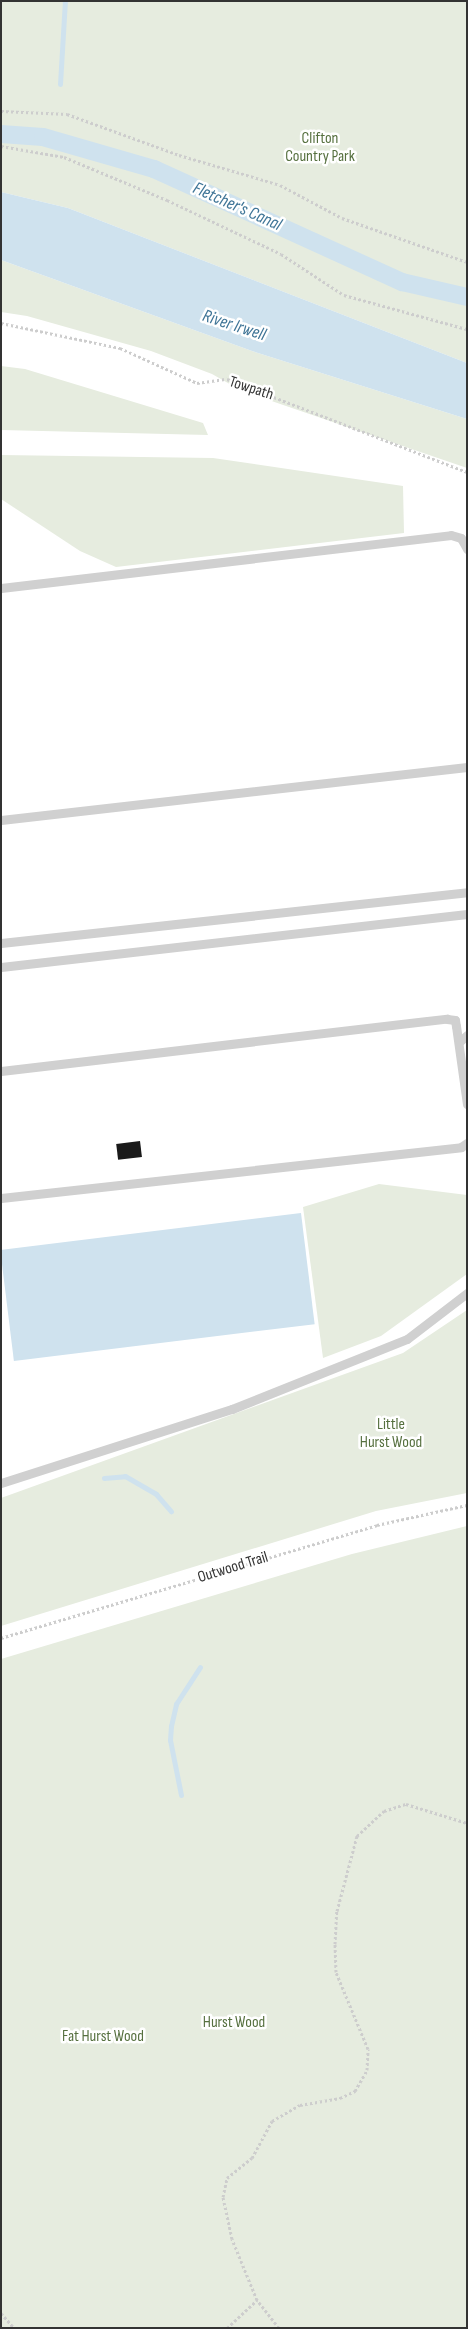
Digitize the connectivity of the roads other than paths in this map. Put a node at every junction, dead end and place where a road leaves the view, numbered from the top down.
1 (467, 549) edge
2 (1, 588) edge
3 (467, 767) edge
4 (1, 820) edge
5 (467, 892) edge
6 (467, 914) edge
7 (1, 943) edge
8 (1, 967) edge
9 (467, 1034) edge
10 (458, 1042) junction
11 (1, 1070) edge
12 (467, 1104) edge
13 (467, 1142) edge
14 (1, 1198) edge
15 (467, 1293) edge
16 (1, 1483) edge

1 - 2 lane
3 - 4 lane
5 - 7 lane
6 - 8 lane
9 - 10 lane
10 - 11 lane
10 - 12 lane
13 - 14 lane
15 - 16 lane

